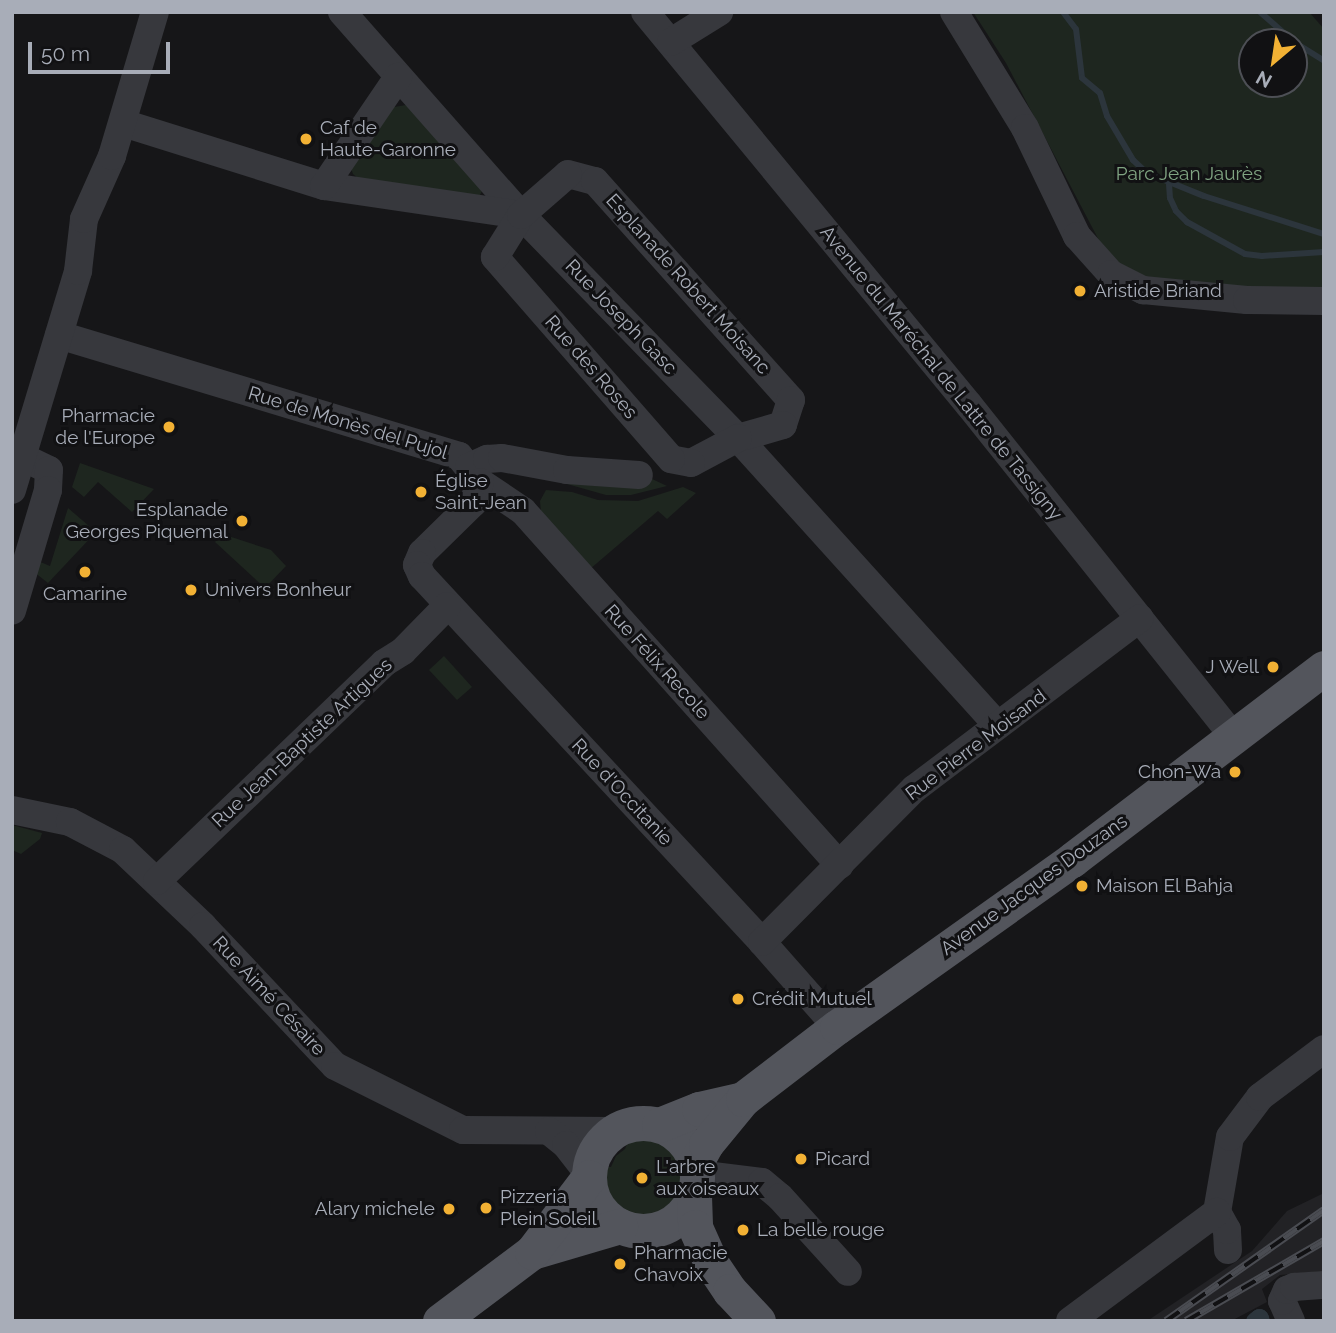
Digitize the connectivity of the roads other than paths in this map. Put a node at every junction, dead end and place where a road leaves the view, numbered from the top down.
1 (155, 12) edge
2 (342, 12) edge
3 (645, 12) edge
4 (719, 12) edge
5 (954, 12) edge
6 (671, 42) junction
7 (398, 77) junction
8 (122, 123) junction
9 (324, 186) junction
10 (522, 215) junction
11 (1324, 301) edge
12 (59, 335) junction
13 (738, 438) junction
14 (17, 454) edge
15 (475, 474) junction
16 (639, 475) dead end
17 (12, 490) edge
18 (447, 606) junction
19 (12, 611) edge
20 (1140, 618) junction
21 (1323, 670) edge
22 (996, 724) junction
23 (1234, 737) junction
24 (12, 810) edge
25 (840, 865) junction
26 (157, 881) junction
27 (762, 942) junction
28 (836, 1027) junction
29 (1324, 1049) edge
30 (743, 1099) junction
31 (659, 1125) junction
32 (549, 1131) junction
33 (614, 1131) junction
34 (589, 1176) junction
35 (695, 1178) junction
36 (1217, 1212) junction
37 (629, 1228) junction
38 (1228, 1250) dead end
39 (532, 1252) junction
40 (848, 1272) dead end
41 (1324, 1285) edge
42 (730, 1290) junction
43 (440, 1321) edge
44 (758, 1321) edge
45 (1070, 1321) edge
46 (1291, 1321) edge

1 - 8 street
2 - 7 street, Rue Joseph Gasc
3 - 6 street, Avenue du Maréchal de Lattre de Tassigny
4 - 6 street
5 - 11 street
6 - 20 street, Avenue du Maréchal de Lattre de Tassigny
7 - 9 street
7 - 10 street, Rue Joseph Gasc
8 - 9 street
8 - 12 street
9 - 10 street
10 - 13 street, Rue Joseph Gasc
10 - 13 street, Rue des Roses
10 - 13 street, Esplanade Robert Moisanc
12 - 14 street
12 - 15 street, Rue de Monès del Pujol
13 - 22 street, Rue Joseph Gasc
14 - 17 street
14 - 19 street
15 - 16 street, Rue de Monès del Pujol
15 - 18 street, Rue d'Occitanie
15 - 25 street, Rue Félix Recole
18 - 26 street, Rue Jean-Baptiste Artigues
18 - 27 street, Rue d'Occitanie
20 - 22 street, Rue Pierre Moisand
20 - 23 street, Avenue du Maréchal de Lattre de Tassigny
21 - 23 main road, Avenue Jacques Douzans
22 - 25 street, Rue Pierre Moisand
23 - 28 main road, Avenue Jacques Douzans
24 - 26 street, Rue Aimé Césaire
25 - 27 street, Rue Pierre Moisand
26 - 32 street, Rue Aimé Césaire
27 - 28 street, Rue d'Occitanie
28 - 30 main road, Avenue Jacques Douzans
29 - 36 street
30 - 31 main road, Avenue Jacques Douzans
30 - 35 main road, Avenue Jacques Douzans
31 - 33 main road
31 - 35 main road
32 - 33 street, Rue Aimé Césaire
32 - 34 street
33 - 34 main road
34 - 37 main road
34 - 39 main road
35 - 37 main road
35 - 40 street
35 - 42 main road
36 - 38 street
36 - 45 street
37 - 39 main road
37 - 42 main road
39 - 43 main road
41 - 46 street
42 - 44 main road

